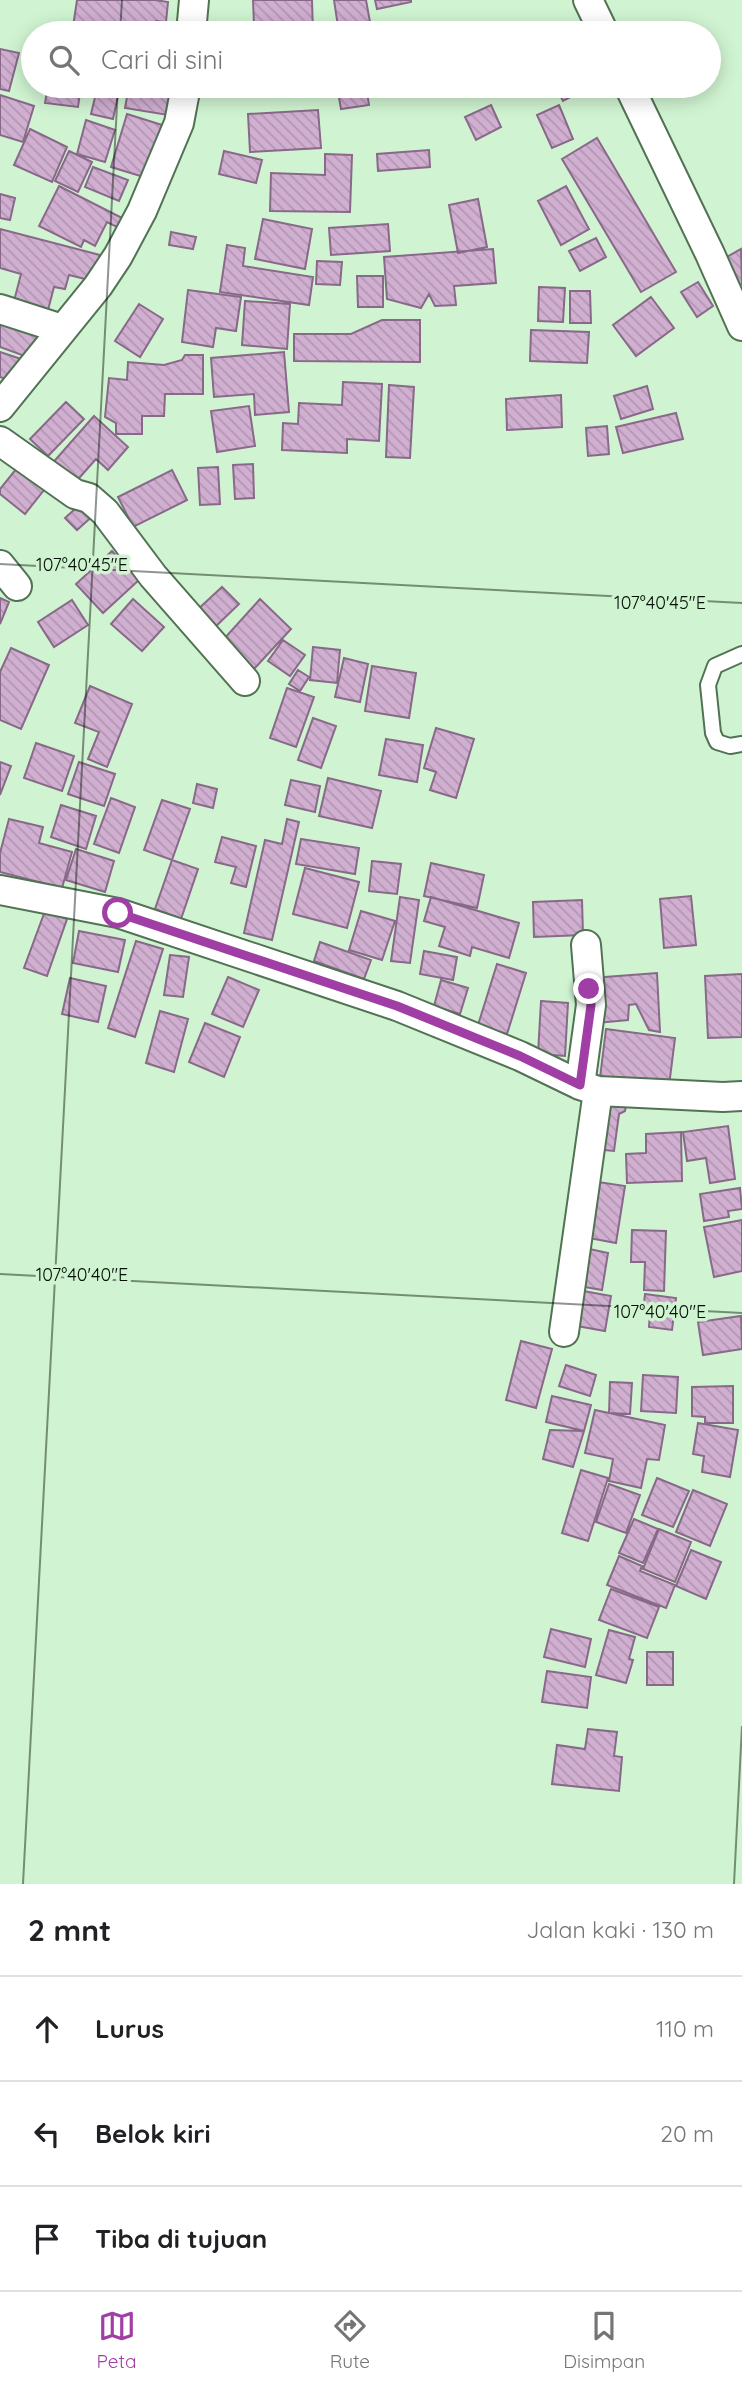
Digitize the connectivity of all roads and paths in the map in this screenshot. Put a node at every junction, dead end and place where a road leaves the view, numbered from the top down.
1 (194, 0) edge
2 (587, 0) edge
3 (192, 21) edge
4 (598, 21) edge
5 (184, 98) edge
6 (635, 98) edge
7 (0, 309) edge
8 (742, 326) edge
9 (62, 329) junction
10 (0, 407) edge
11 (5, 445) edge
12 (742, 654) edge
13 (245, 681) dead end
14 (742, 744) edge
15 (0, 890) edge
16 (586, 945) dead end
17 (589, 1088) junction
18 (742, 1096) edge
19 (564, 1332) dead end

1 - 3 street
2 - 4 street
5 - 9 street
6 - 8 street
7 - 9 street
9 - 10 street
11 - 13 street
12 - 14 lane
15 - 17 street
16 - 17 street
17 - 18 street
17 - 19 street

